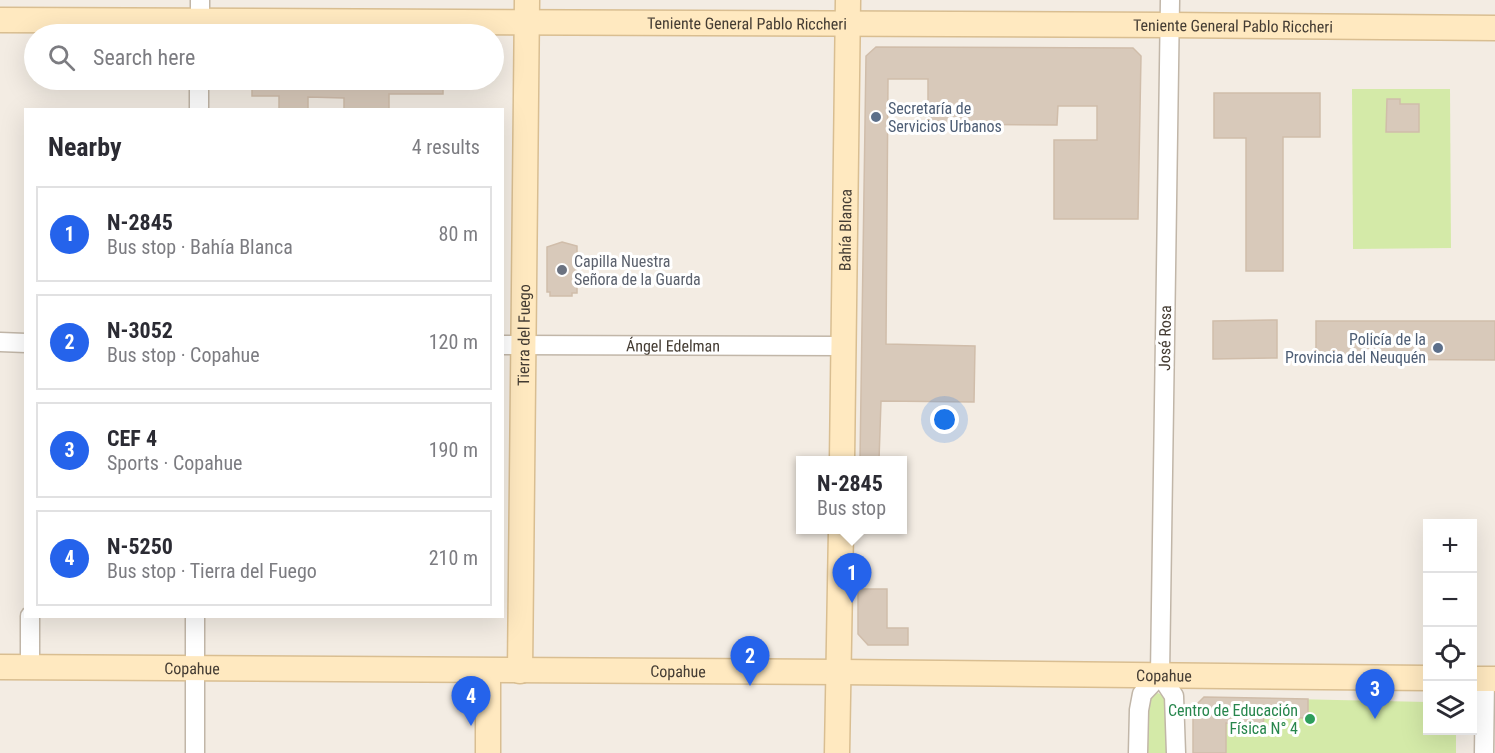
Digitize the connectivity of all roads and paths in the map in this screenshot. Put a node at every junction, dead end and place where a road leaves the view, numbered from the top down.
1 (1170, 0) edge
2 (527, 11) edge
3 (848, 12) edge
4 (200, 18) edge
5 (0, 20) edge
6 (1170, 25) junction
7 (1495, 28) edge
8 (199, 90) edge
9 (199, 108) edge
10 (0, 342) edge
11 (24, 343) edge
12 (513, 345) edge
13 (843, 346) junction
14 (842, 456) edge
15 (841, 534) edge
16 (30, 618) edge
17 (195, 618) edge
18 (0, 667) edge
19 (30, 668) junction
20 (194, 668) junction
21 (488, 670) junction
22 (520, 671) junction
23 (839, 672) junction
24 (1160, 675) junction
25 (1423, 678) edge
26 (1484, 679) edge
27 (195, 753) edge
28 (488, 753) edge
29 (837, 753) edge
30 (1138, 753) edge
31 (1176, 753) edge
32 (1484, 753) edge

1 - 6 street, José Rosa
2 - 3 street, Teniente General Pablo Riccheri
2 - 4 street, Teniente General Pablo Riccheri
2 - 12 street, Tierra del Fuego
3 - 6 street, Teniente General Pablo Riccheri
3 - 13 street, Bahía Blanca
4 - 5 street, Teniente General Pablo Riccheri
6 - 7 street, Teniente General Pablo Riccheri
6 - 24 street, José Rosa
8 - 9 street
10 - 11 street
12 - 13 street, Ángel Edelman
12 - 22 street, Tierra del Fuego
13 - 14 street, Bahía Blanca
15 - 23 street
16 - 19 street
17 - 20 street
18 - 19 street, Copahue
19 - 20 street, Copahue
20 - 21 street, Copahue
20 - 27 street
21 - 22 street, Copahue
21 - 28 street
22 - 23 street, Copahue
23 - 24 street, Copahue
23 - 29 street
24 - 25 street, Copahue
24 - 30 street
24 - 31 street, José Rosa
26 - 32 street

